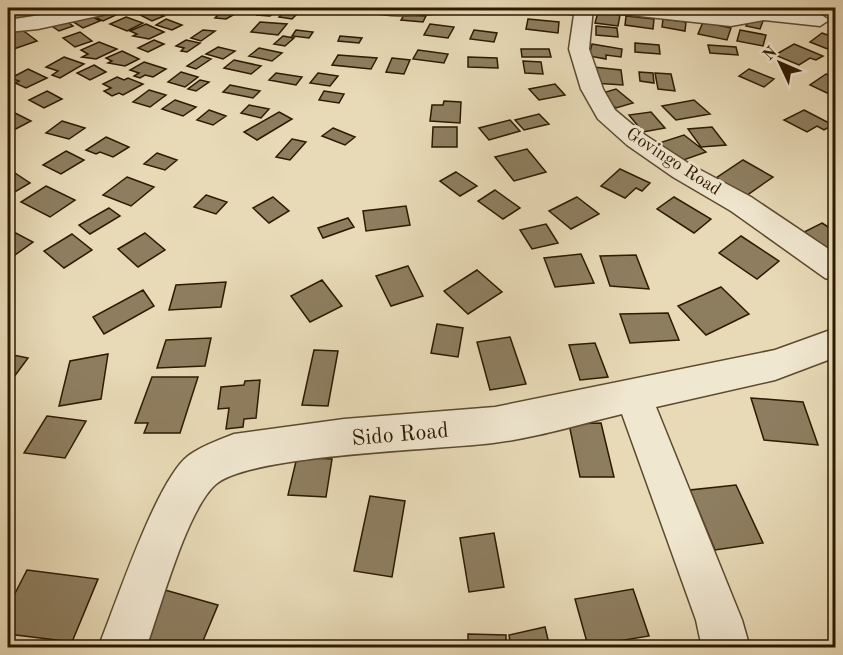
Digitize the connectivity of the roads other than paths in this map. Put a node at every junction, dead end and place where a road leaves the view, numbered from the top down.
1 (110, 8) edge
2 (372, 8) edge
3 (440, 8) edge
4 (584, 8) edge
5 (612, 8) edge
6 (805, 8) edge
7 (828, 22) edge
8 (8, 26) edge
9 (836, 270) edge
10 (836, 342) edge
11 (634, 396) junction
12 (122, 648) edge
13 (726, 648) edge

1 - 8 street
2 - 3 street
4 - 9 street, Govingo Road
5 - 7 street
6 - 7 street
10 - 11 street, Sido Road
11 - 12 street, Sido Road
11 - 13 street

